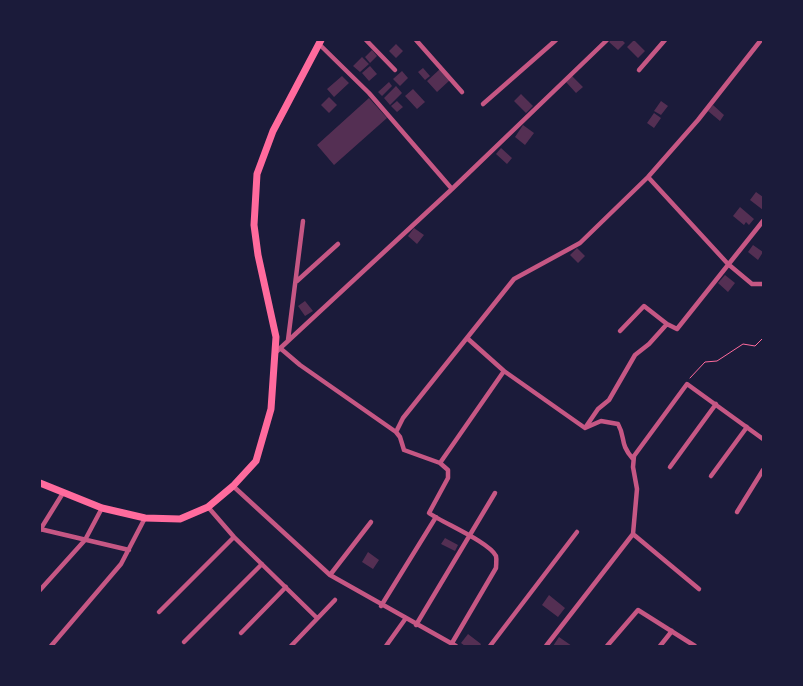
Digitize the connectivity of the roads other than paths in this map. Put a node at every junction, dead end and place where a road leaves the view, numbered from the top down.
1 (366, 40) edge
2 (416, 40) edge
3 (556, 40) edge
4 (607, 40) edge
5 (665, 40) edge
6 (760, 40) edge
7 (320, 42) edge
8 (395, 70) dead end
9 (639, 70) dead end
10 (462, 92) dead end
11 (483, 104) dead end
12 (648, 177) junction
13 (452, 189) junction
14 (303, 221) dead end
15 (763, 221) edge
16 (338, 244) dead end
17 (728, 264) junction
18 (298, 281) junction
19 (763, 284) edge
20 (667, 324) junction
21 (620, 331) dead end
22 (467, 338) junction
23 (288, 340) junction
24 (277, 350) junction
25 (504, 371) junction
26 (716, 404) junction
27 (747, 427) junction
28 (585, 428) junction
29 (396, 432) junction
30 (763, 439) edge
31 (633, 459) junction
32 (440, 464) junction
33 (670, 467) dead end
34 (763, 470) edge
35 (711, 476) dead end
36 (40, 483) edge
37 (233, 486) junction
38 (63, 493) junction
39 (494, 493) dead end
40 (208, 507) junction
41 (102, 508) junction
42 (738, 512) dead end
43 (436, 517) junction
44 (145, 518) junction
45 (371, 522) dead end
46 (40, 530) edge
47 (577, 532) dead end
48 (633, 534) junction
49 (470, 536) junction
50 (234, 537) junction
51 (85, 540) junction
52 (129, 550) junction
53 (262, 564) junction
54 (330, 575) junction
55 (286, 587) junction
56 (699, 589) dead end
57 (40, 590) edge
58 (335, 600) dead end
59 (381, 606) junction
60 (159, 612) dead end
61 (317, 618) junction
62 (406, 618) junction
63 (416, 625) junction
64 (672, 631) junction
65 (242, 633) dead end
66 (445, 640) junction
67 (184, 642) dead end
68 (454, 644) edge
69 (51, 646) edge
70 (291, 646) edge
71 (386, 646) edge
72 (441, 646) edge
73 (490, 646) edge
74 (546, 646) edge
75 (606, 646) edge
76 (660, 646) edge
77 (695, 646) edge

1 - 8 street
2 - 10 street
3 - 11 street
4 - 13 street
5 - 9 street
6 - 12 street
7 - 13 street
7 - 24 main road
12 - 17 street
12 - 22 street
13 - 23 street
14 - 18 street
15 - 17 street
16 - 18 street
17 - 19 street
17 - 20 street
18 - 23 street
20 - 21 street
20 - 28 street
22 - 25 street
22 - 29 street
23 - 24 street
24 - 29 street
24 - 37 main road
25 - 28 street
25 - 32 street
26 - 27 street
26 - 31 street
26 - 33 street
27 - 30 street
27 - 35 street
28 - 31 street
29 - 32 street
31 - 48 street
32 - 43 street
34 - 42 street
36 - 38 main road
37 - 40 main road
37 - 54 street
38 - 41 main road
38 - 46 street
39 - 49 street
40 - 44 main road
40 - 50 street
41 - 44 main road
41 - 51 street
43 - 49 street
43 - 59 street
44 - 52 street
45 - 54 street
46 - 51 street
47 - 73 street
48 - 56 street
48 - 74 street
49 - 63 street
49 - 68 street
50 - 53 street
50 - 60 street
51 - 52 street
51 - 57 street
52 - 69 street
53 - 55 street
53 - 67 street
54 - 59 street
55 - 61 street
55 - 65 street
58 - 61 street
59 - 62 street
61 - 70 street
62 - 63 street
62 - 71 street
63 - 66 street
64 - 75 street
64 - 76 street
64 - 77 street
66 - 68 street
66 - 72 street

